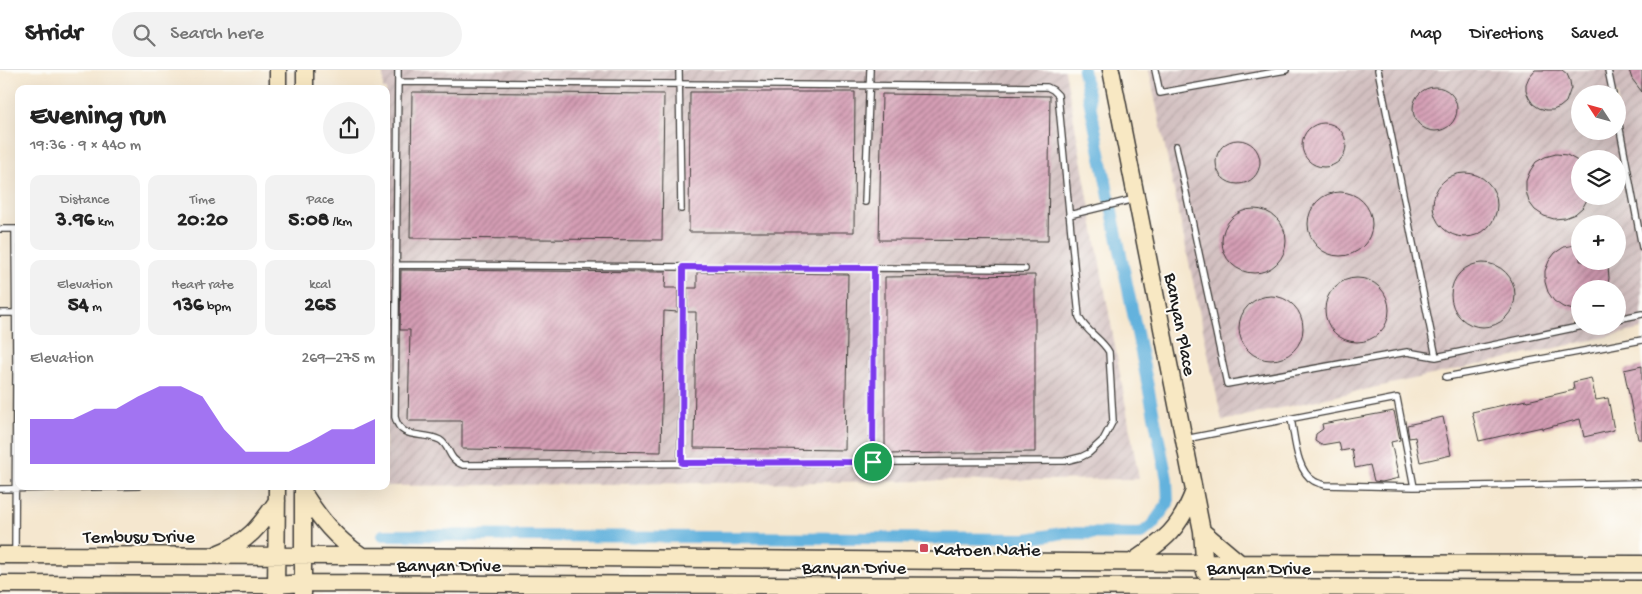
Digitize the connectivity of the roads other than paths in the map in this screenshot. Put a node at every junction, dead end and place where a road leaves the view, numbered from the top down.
1 (278, 70) edge
2 (305, 70) edge
3 (398, 70) edge
4 (679, 70) edge
5 (870, 70) edge
6 (1110, 70) edge
7 (1155, 70) edge
8 (1286, 70) edge
9 (1378, 70) edge
10 (1608, 70) edge
11 (398, 82) junction
12 (680, 84) junction
13 (278, 85) edge
14 (305, 85) edge
15 (1611, 85) edge
16 (868, 86) junction
17 (1622, 140) edge
18 (1176, 146) dead end
19 (1129, 200) junction
20 (865, 202) dead end
21 (681, 209) dead end
22 (1070, 215) junction
23 (0, 229) edge
24 (15, 229) edge
25 (1642, 247) edge
26 (396, 265) junction
27 (683, 267) junction
28 (874, 268) junction
29 (1025, 269) dead end
30 (0, 313) edge
31 (15, 313) edge
32 (1642, 314) edge
33 (1626, 317) edge
34 (1571, 328) edge
35 (1642, 340) edge
36 (1436, 356) junction
37 (1446, 377) dead end
38 (1291, 419) junction
39 (1184, 439) junction
40 (873, 462) junction
41 (682, 463) junction
42 (1642, 484) edge
43 (1414, 487) junction
44 (0, 489) edge
45 (15, 489) joint
46 (303, 490) edge
47 (304, 490) edge
48 (1194, 491) junction
49 (277, 494) edge
50 (1202, 530) junction
51 (7, 555) edge
52 (212, 556) junction
53 (277, 556) junction
54 (303, 556) junction
55 (362, 556) junction
56 (1132, 562) junction
57 (1205, 563) junction
58 (1240, 563) junction
59 (1642, 564) edge
60 (0, 584) edge
61 (367, 584) junction
62 (1206, 587) junction
63 (229, 589) edge
64 (276, 589) edge
65 (303, 589) edge
66 (543, 589) edge
67 (701, 589) edge
68 (1642, 589) edge
69 (972, 590) edge
70 (1401, 591) edge
71 (1524, 591) edge
72 (352, 594) edge

1 - 13 street
2 - 14 street
3 - 11 lane
4 - 12 lane
5 - 16 lane
6 - 19 street, Banyan Place
7 - 8 lane
9 - 36 lane
10 - 15 lane
11 - 12 lane
11 - 26 lane
12 - 16 lane
12 - 21 lane
16 - 20 lane
16 - 22 lane
17 - 25 lane
18 - 36 lane
19 - 22 lane
19 - 39 street, Banyan Place
22 - 40 lane
23 - 24 lane
26 - 27 lane
26 - 41 lane
27 - 28 lane
27 - 41 lane
28 - 29 lane
28 - 40 lane
30 - 31 lane
32 - 33 lane
34 - 36 lane
35 - 37 lane
38 - 39 lane
38 - 43 lane
38 - 43 lane
39 - 48 street, Banyan Place
40 - 41 lane
42 - 43 lane
44 - 45 lane
45 - 51 lane
46 - 54 street
47 - 55 street
48 - 50 street, Banyan Place
48 - 56 street
49 - 52 street
49 - 53 street
50 - 57 street, Banyan Place
50 - 58 street
51 - 52 street, Tembusu Drive
52 - 53 street, Tembusu Drive
53 - 54 street, Banyan Drive
53 - 64 street
54 - 55 street, Banyan Drive
54 - 65 street
55 - 56 street, Banyan Drive
56 - 57 street, Banyan Drive
57 - 58 street, Banyan Drive
57 - 62 street, Banyan Place
58 - 59 street, Banyan Drive
60 - 63 street
61 - 65 street, Banyan Drive
61 - 66 street, Banyan Drive
61 - 72 street
62 - 69 street, Banyan Drive
62 - 70 street, Banyan Drive
63 - 64 street
64 - 65 street, Banyan Drive
66 - 67 street, Banyan Drive
67 - 69 street, Banyan Drive
68 - 71 street, Banyan Drive
70 - 71 street, Banyan Drive

